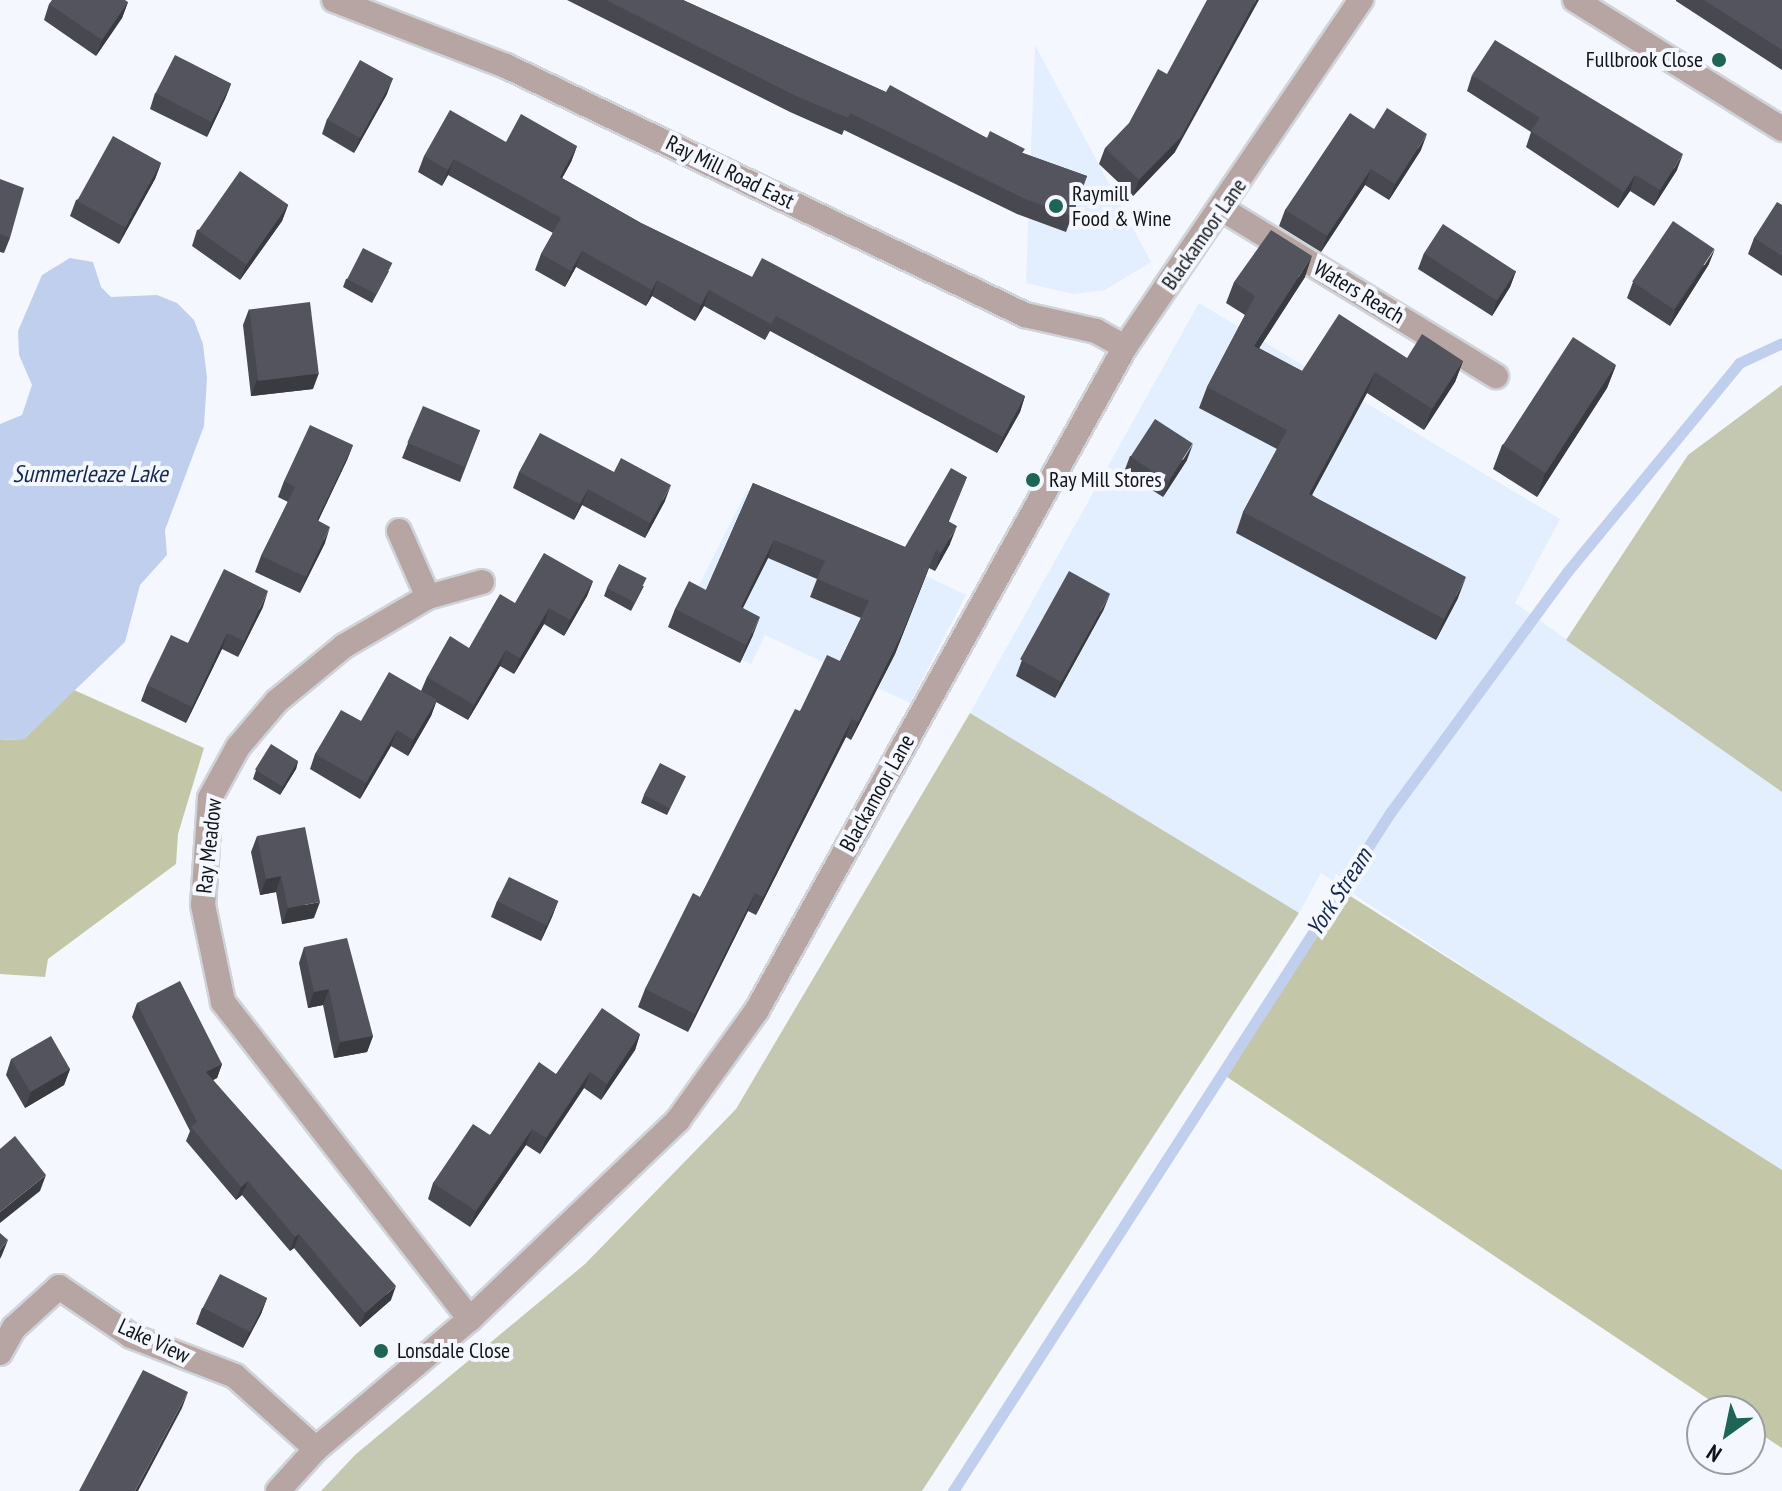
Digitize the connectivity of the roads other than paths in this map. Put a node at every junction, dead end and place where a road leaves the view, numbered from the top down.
1 (334, 0) edge
2 (1361, 0) edge
3 (1575, 0) edge
4 (1782, 129) edge
5 (1222, 209) junction
6 (1125, 347) junction
7 (1496, 376) dead end
8 (399, 531) dead end
9 (482, 582) dead end
10 (428, 597) junction
11 (470, 1319) junction
12 (0, 1353) edge
13 (316, 1449) junction
14 (278, 1491) edge

1 - 6 street, Ray Mill Road East
2 - 5 street, Blackamoor Lane
3 - 4 street
5 - 6 street, Blackamoor Lane
5 - 7 street, Waters Reach
6 - 11 street, Blackamoor Lane
8 - 10 street
9 - 10 street, Ray Meadow
10 - 11 street, Ray Meadow
11 - 13 street, Blackamoor Lane
12 - 13 street, Lake View
13 - 14 street, Blackamoor Lane

